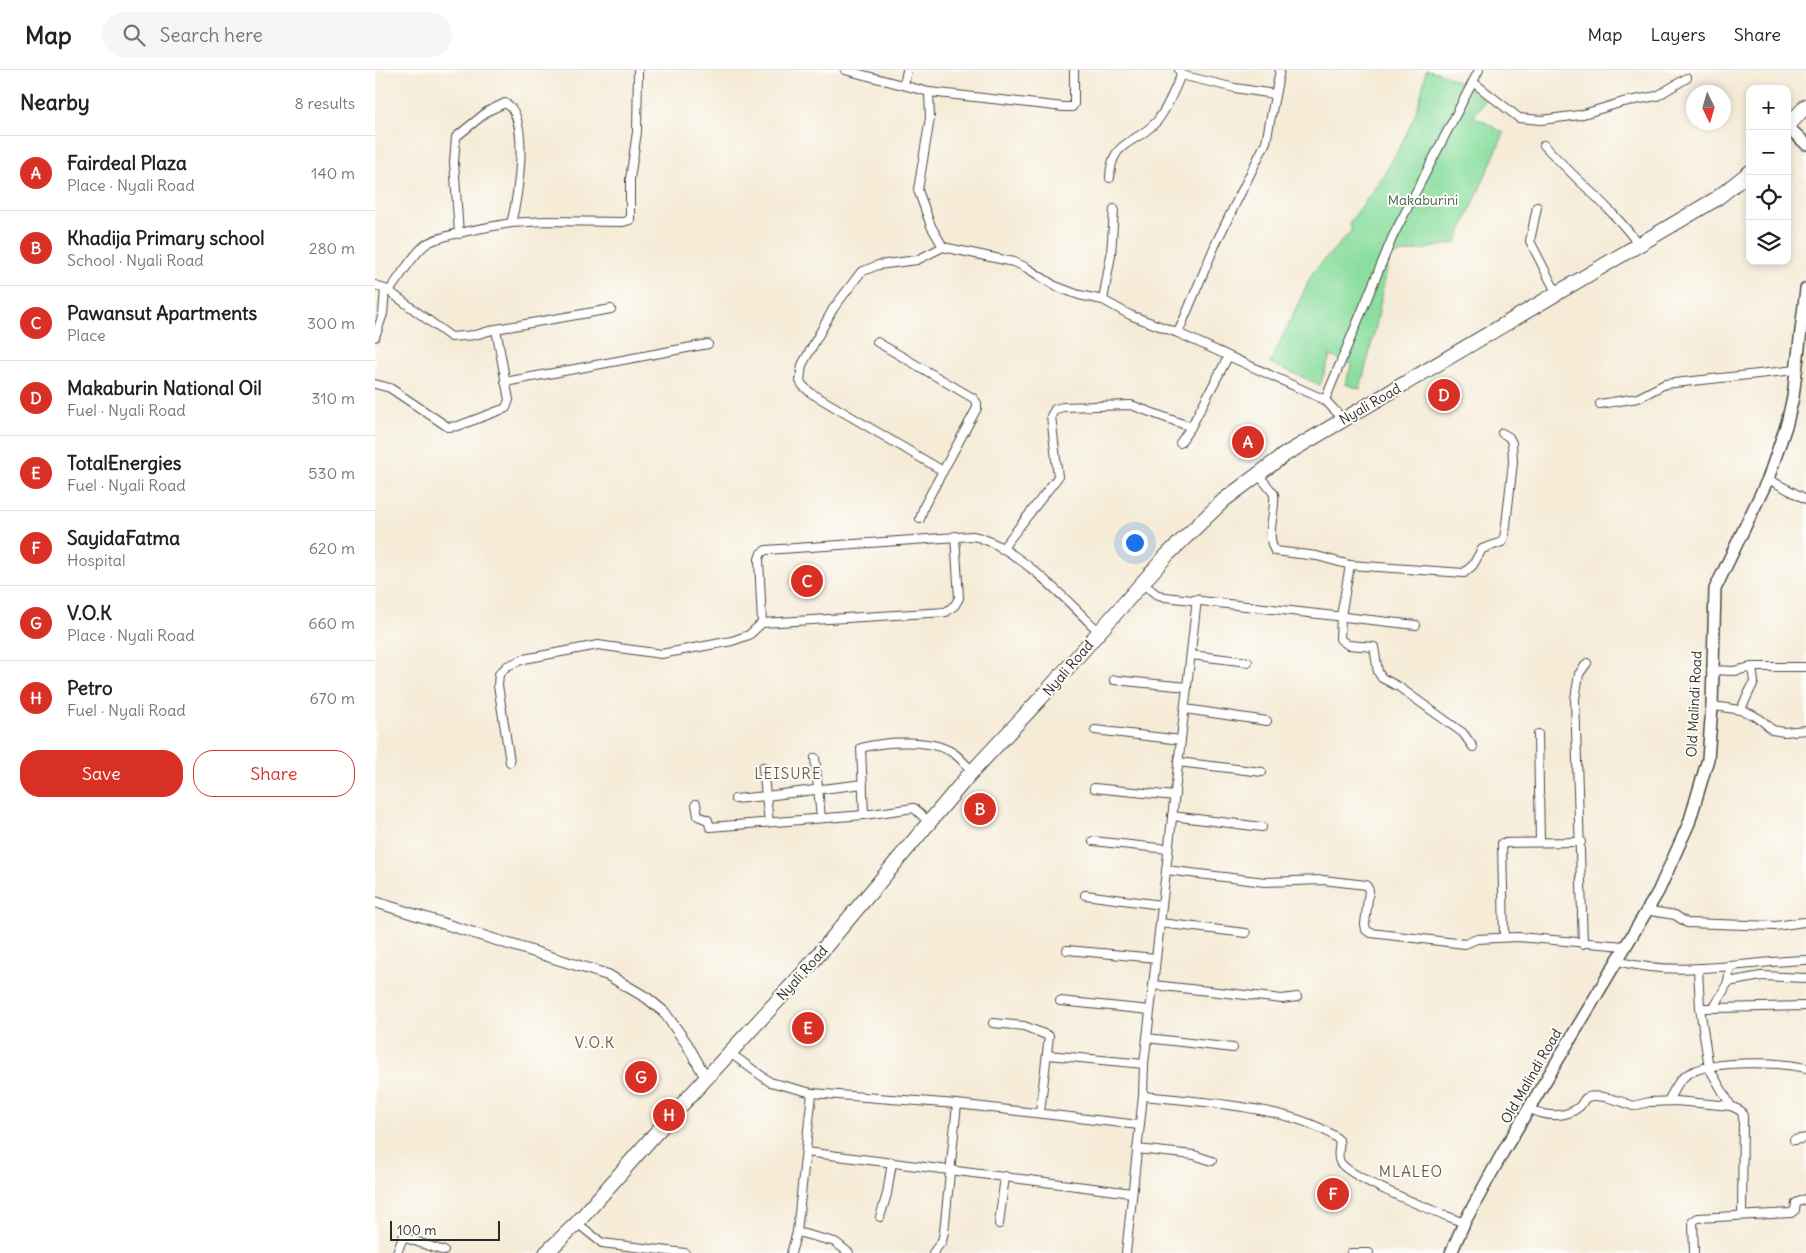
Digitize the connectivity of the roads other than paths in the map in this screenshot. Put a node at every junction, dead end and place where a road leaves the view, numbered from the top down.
1 (638, 70) edge
2 (845, 70) edge
3 (907, 70) edge
4 (1074, 70) edge
5 (1280, 70) edge
6 (1479, 70) edge
7 (858, 72) edge
8 (1180, 73) edge
9 (1687, 78) dead end
10 (1473, 82) junction
11 (904, 85) junction
12 (929, 92) junction
13 (1274, 94) junction
14 (1805, 114) edge
15 (1790, 130) edge
16 (1791, 133) edge
17 (1806, 144) edge
18 (1545, 145) dead end
19 (1746, 166) edge
20 (1746, 175) edge
21 (1110, 178) dead end
22 (1537, 207) dead end
23 (1114, 209) dead end
24 (1696, 210) junction
25 (511, 223) junction
26 (459, 234) junction
27 (1639, 246) junction
28 (943, 247) junction
29 (375, 285) edge
30 (1806, 289) edge
31 (387, 290) junction
32 (1557, 292) junction
33 (1103, 300) junction
34 (611, 309) dead end
35 (496, 329) junction
36 (1179, 333) junction
37 (375, 337) edge
38 (877, 342) dead end
39 (708, 344) dead end
40 (1228, 357) junction
41 (1796, 370) junction
42 (505, 382) junction
43 (375, 384) edge
44 (1325, 400) junction
45 (1600, 404) dead end
46 (1343, 419) junction
47 (1191, 427) junction
48 (1502, 433) dead end
49 (1180, 443) dead end
50 (943, 471) junction
51 (1258, 474) junction
52 (1768, 479) junction
53 (1806, 499) edge
54 (920, 519) dead end
55 (955, 536) junction
56 (1002, 549) junction
57 (1349, 565) junction
58 (1142, 583) junction
59 (1197, 599) junction
60 (1341, 616) junction
61 (762, 623) junction
62 (1416, 624) dead end
63 (1099, 632) junction
64 (1191, 655) junction
65 (1248, 662) dead end
66 (1587, 663) dead end
67 (1806, 666) edge
68 (1752, 667) junction
69 (1711, 670) junction
70 (1114, 680) dead end
71 (1187, 687) junction
72 (1712, 706) junction
73 (1185, 709) junction
74 (1741, 709) junction
75 (1267, 721) dead end
76 (1095, 730) dead end
77 (1806, 730) edge
78 (1538, 734) dead end
79 (1181, 740) junction
80 (1473, 747) dead end
81 (815, 758) dead end
82 (510, 762) dead end
83 (1179, 762) junction
84 (763, 767) dead end
85 (973, 772) junction
86 (1262, 772) dead end
87 (863, 784) junction
88 (1094, 788) dead end
89 (819, 789) junction
90 (766, 796) junction
91 (1175, 796) junction
92 (735, 799) dead end
93 (696, 804) dead end
94 (864, 815) junction
95 (1172, 816) junction
96 (821, 818) junction
97 (769, 822) junction
98 (929, 822) junction
99 (1262, 827) dead end
100 (1093, 841) dead end
101 (1541, 841) junction
102 (1581, 842) junction
103 (1169, 848) junction
104 (1166, 870) junction
105 (1085, 895) dead end
106 (375, 902) edge
107 (1161, 905) junction
108 (1645, 910) junction
109 (1804, 922) dead end
110 (1160, 923) junction
111 (1246, 932) dead end
112 (1505, 937) junction
113 (1583, 944) junction
114 (1625, 946) junction
115 (1067, 950) dead end
116 (1156, 958) junction
117 (1806, 960) edge
118 (1617, 961) junction
119 (1730, 966) junction
120 (1698, 969) junction
121 (1806, 978) edge
122 (1728, 982) junction
123 (1153, 985) junction
124 (1297, 997) dead end
125 (1060, 1002) dead end
126 (1806, 1006) edge
127 (1700, 1008) junction
128 (1715, 1008) junction
129 (1150, 1010) junction
130 (993, 1023) dead end
131 (1147, 1038) junction
132 (1233, 1048) dead end
133 (730, 1053) junction
134 (1048, 1055) junction
135 (1144, 1064) junction
136 (1709, 1068) junction
137 (1806, 1068) edge
138 (705, 1078) junction
139 (812, 1093) junction
140 (1143, 1096) junction
141 (1668, 1101) junction
142 (957, 1104) junction
143 (1731, 1106) junction
144 (1530, 1109) junction
145 (1040, 1112) junction
146 (1139, 1125) junction
147 (1806, 1138) edge
148 (1794, 1140) dead end
149 (1137, 1149) junction
150 (806, 1152) junction
151 (1212, 1161) dead end
152 (892, 1162) junction
153 (951, 1169) junction
154 (1005, 1176) junction
155 (1132, 1193) junction
156 (1806, 1199) edge
157 (1742, 1215) junction
158 (879, 1217) dead end
159 (1464, 1222) junction
160 (577, 1223) junction
161 (999, 1224) dead end
162 (797, 1232) junction
163 (611, 1249) edge
164 (643, 1251) edge
165 (444, 1252) dead end
166 (397, 1253) edge
167 (546, 1253) edge
168 (685, 1253) edge
169 (791, 1253) edge
170 (849, 1253) edge
171 (933, 1253) edge
172 (1126, 1253) edge
173 (1351, 1253) edge
174 (1369, 1253) edge
175 (1451, 1253) edge
176 (1694, 1253) edge

1 - 25 street
2 - 7 street
3 - 11 street
4 - 12 street
5 - 13 street
6 - 10 street
7 - 11 street
8 - 13 street
8 - 21 street
9 - 10 street
10 - 44 street
11 - 12 street
12 - 28 street
13 - 36 street
14 - 15 highway
16 - 17 main road
18 - 27 street
19 - 24 highway, Nyali Road
20 - 24 highway, Nyali Road
22 - 32 street
23 - 33 street
24 - 27 highway, Nyali Road
25 - 26 street
25 - 26 street
26 - 31 street
27 - 32 highway, Nyali Road
28 - 33 street
28 - 50 street
29 - 31 street
30 - 41 main road, Old Malindi Road
31 - 35 street
31 - 37 street
32 - 46 highway, Nyali Road
33 - 36 street
34 - 35 street
35 - 42 street
36 - 40 street
38 - 50 street
39 - 42 street
40 - 44 street
40 - 47 street
41 - 45 street
41 - 52 main road, Old Malindi Road
42 - 43 street
44 - 46 street
46 - 51 highway, Nyali Road
47 - 49 street
47 - 56 street
48 - 57 street
50 - 54 street
51 - 57 street
51 - 58 highway, Nyali Road
52 - 53 street
52 - 69 main road, Old Malindi Road
55 - 56 street
55 - 61 street
55 - 61 street
56 - 63 street
57 - 60 street
58 - 59 street
58 - 63 highway, Nyali Road
59 - 60 street
59 - 64 street
60 - 62 street
60 - 80 street
61 - 82 street
63 - 85 highway, Nyali Road
64 - 65 street
64 - 71 street
66 - 102 street
67 - 68 street
68 - 69 street
68 - 74 street
69 - 72 main road, Old Malindi Road
70 - 71 street
71 - 73 street
72 - 74 street
72 - 108 main road, Old Malindi Road
73 - 75 street
73 - 79 street
74 - 77 street
76 - 79 street
78 - 101 street
79 - 83 street
81 - 89 street
83 - 86 street
83 - 91 street
84 - 90 street
85 - 87 street
85 - 98 highway, Nyali Road
87 - 89 street
87 - 94 street
88 - 91 street
89 - 90 street
89 - 96 street
90 - 92 street
90 - 97 street
91 - 95 street
93 - 97 street
94 - 96 street
94 - 98 street
95 - 99 street
95 - 103 street
96 - 97 street
98 - 133 highway, Nyali Road
100 - 103 street
101 - 102 street
101 - 112 street
102 - 113 street
103 - 104 street
104 - 107 street
104 - 112 street
105 - 107 street
106 - 138 street
107 - 110 street
108 - 109 street
108 - 114 main road, Old Malindi Road
110 - 111 street
110 - 116 street
112 - 113 street
113 - 114 street
114 - 118 main road, Old Malindi Road
115 - 116 street
116 - 123 street
117 - 119 street
118 - 120 street
118 - 144 main road, Old Malindi Road
119 - 120 street
119 - 122 street
120 - 127 street
121 - 122 street
122 - 128 street
123 - 124 street
123 - 129 street
125 - 129 street
126 - 128 street
127 - 128 street
127 - 136 street
129 - 131 street
130 - 134 street
131 - 132 street
131 - 135 street
133 - 138 highway, Nyali Road
133 - 139 street
134 - 135 street
134 - 145 street
135 - 140 street
136 - 137 street
136 - 141 street
136 - 143 street
138 - 160 highway, Nyali Road
139 - 142 street
139 - 150 street
140 - 146 street
140 - 159 street
141 - 143 street
141 - 144 street
142 - 145 street
142 - 153 street
143 - 157 street
144 - 159 main road, Old Malindi Road
145 - 146 street
146 - 149 street
147 - 148 street
149 - 151 street
149 - 155 street
150 - 152 street
150 - 162 street
152 - 153 street
152 - 158 street
153 - 154 street
153 - 171 street
154 - 155 street
154 - 161 street
155 - 172 street
156 - 157 street
157 - 176 street
159 - 175 main road, Old Malindi Road
160 - 163 street
160 - 167 highway, Nyali Road
162 - 169 street
162 - 170 street
163 - 164 street
164 - 168 street
165 - 166 street
173 - 174 street

